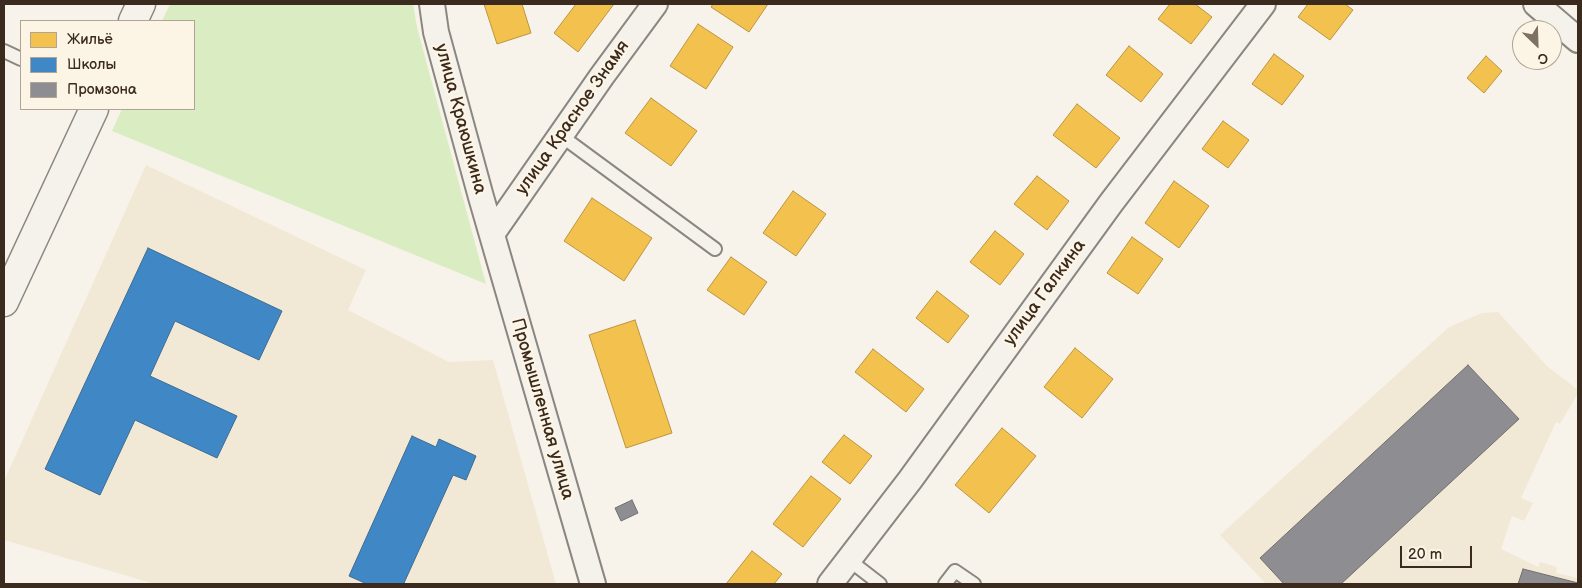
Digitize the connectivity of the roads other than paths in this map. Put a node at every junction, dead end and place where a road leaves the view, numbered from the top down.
1 (141, 4) edge
2 (432, 4) edge
3 (654, 4) edge
4 (1263, 4) edge
5 (1536, 4) edge
6 (133, 20) edge
7 (1578, 40) edge
8 (4, 51) edge
9 (20, 59) edge
10 (94, 110) edge
11 (560, 135) junction
12 (492, 234) junction
13 (715, 249) dead end
14 (4, 302) edge
15 (849, 560) junction
16 (593, 584) edge
17 (830, 584) edge
18 (880, 584) edge
19 (946, 584) edge
20 (974, 584) edge

1 - 6 main road
2 - 12 street, улица Краюшкина
3 - 11 street, улица Красное Знамя
4 - 15 street, улица Галкина
5 - 7 street
8 - 9 lane
10 - 14 main road
11 - 12 street, улица Красное Знамя
11 - 13 lane
12 - 16 street, Промышленная улица
15 - 17 street, улица Галкина
15 - 18 lane
19 - 20 lane

